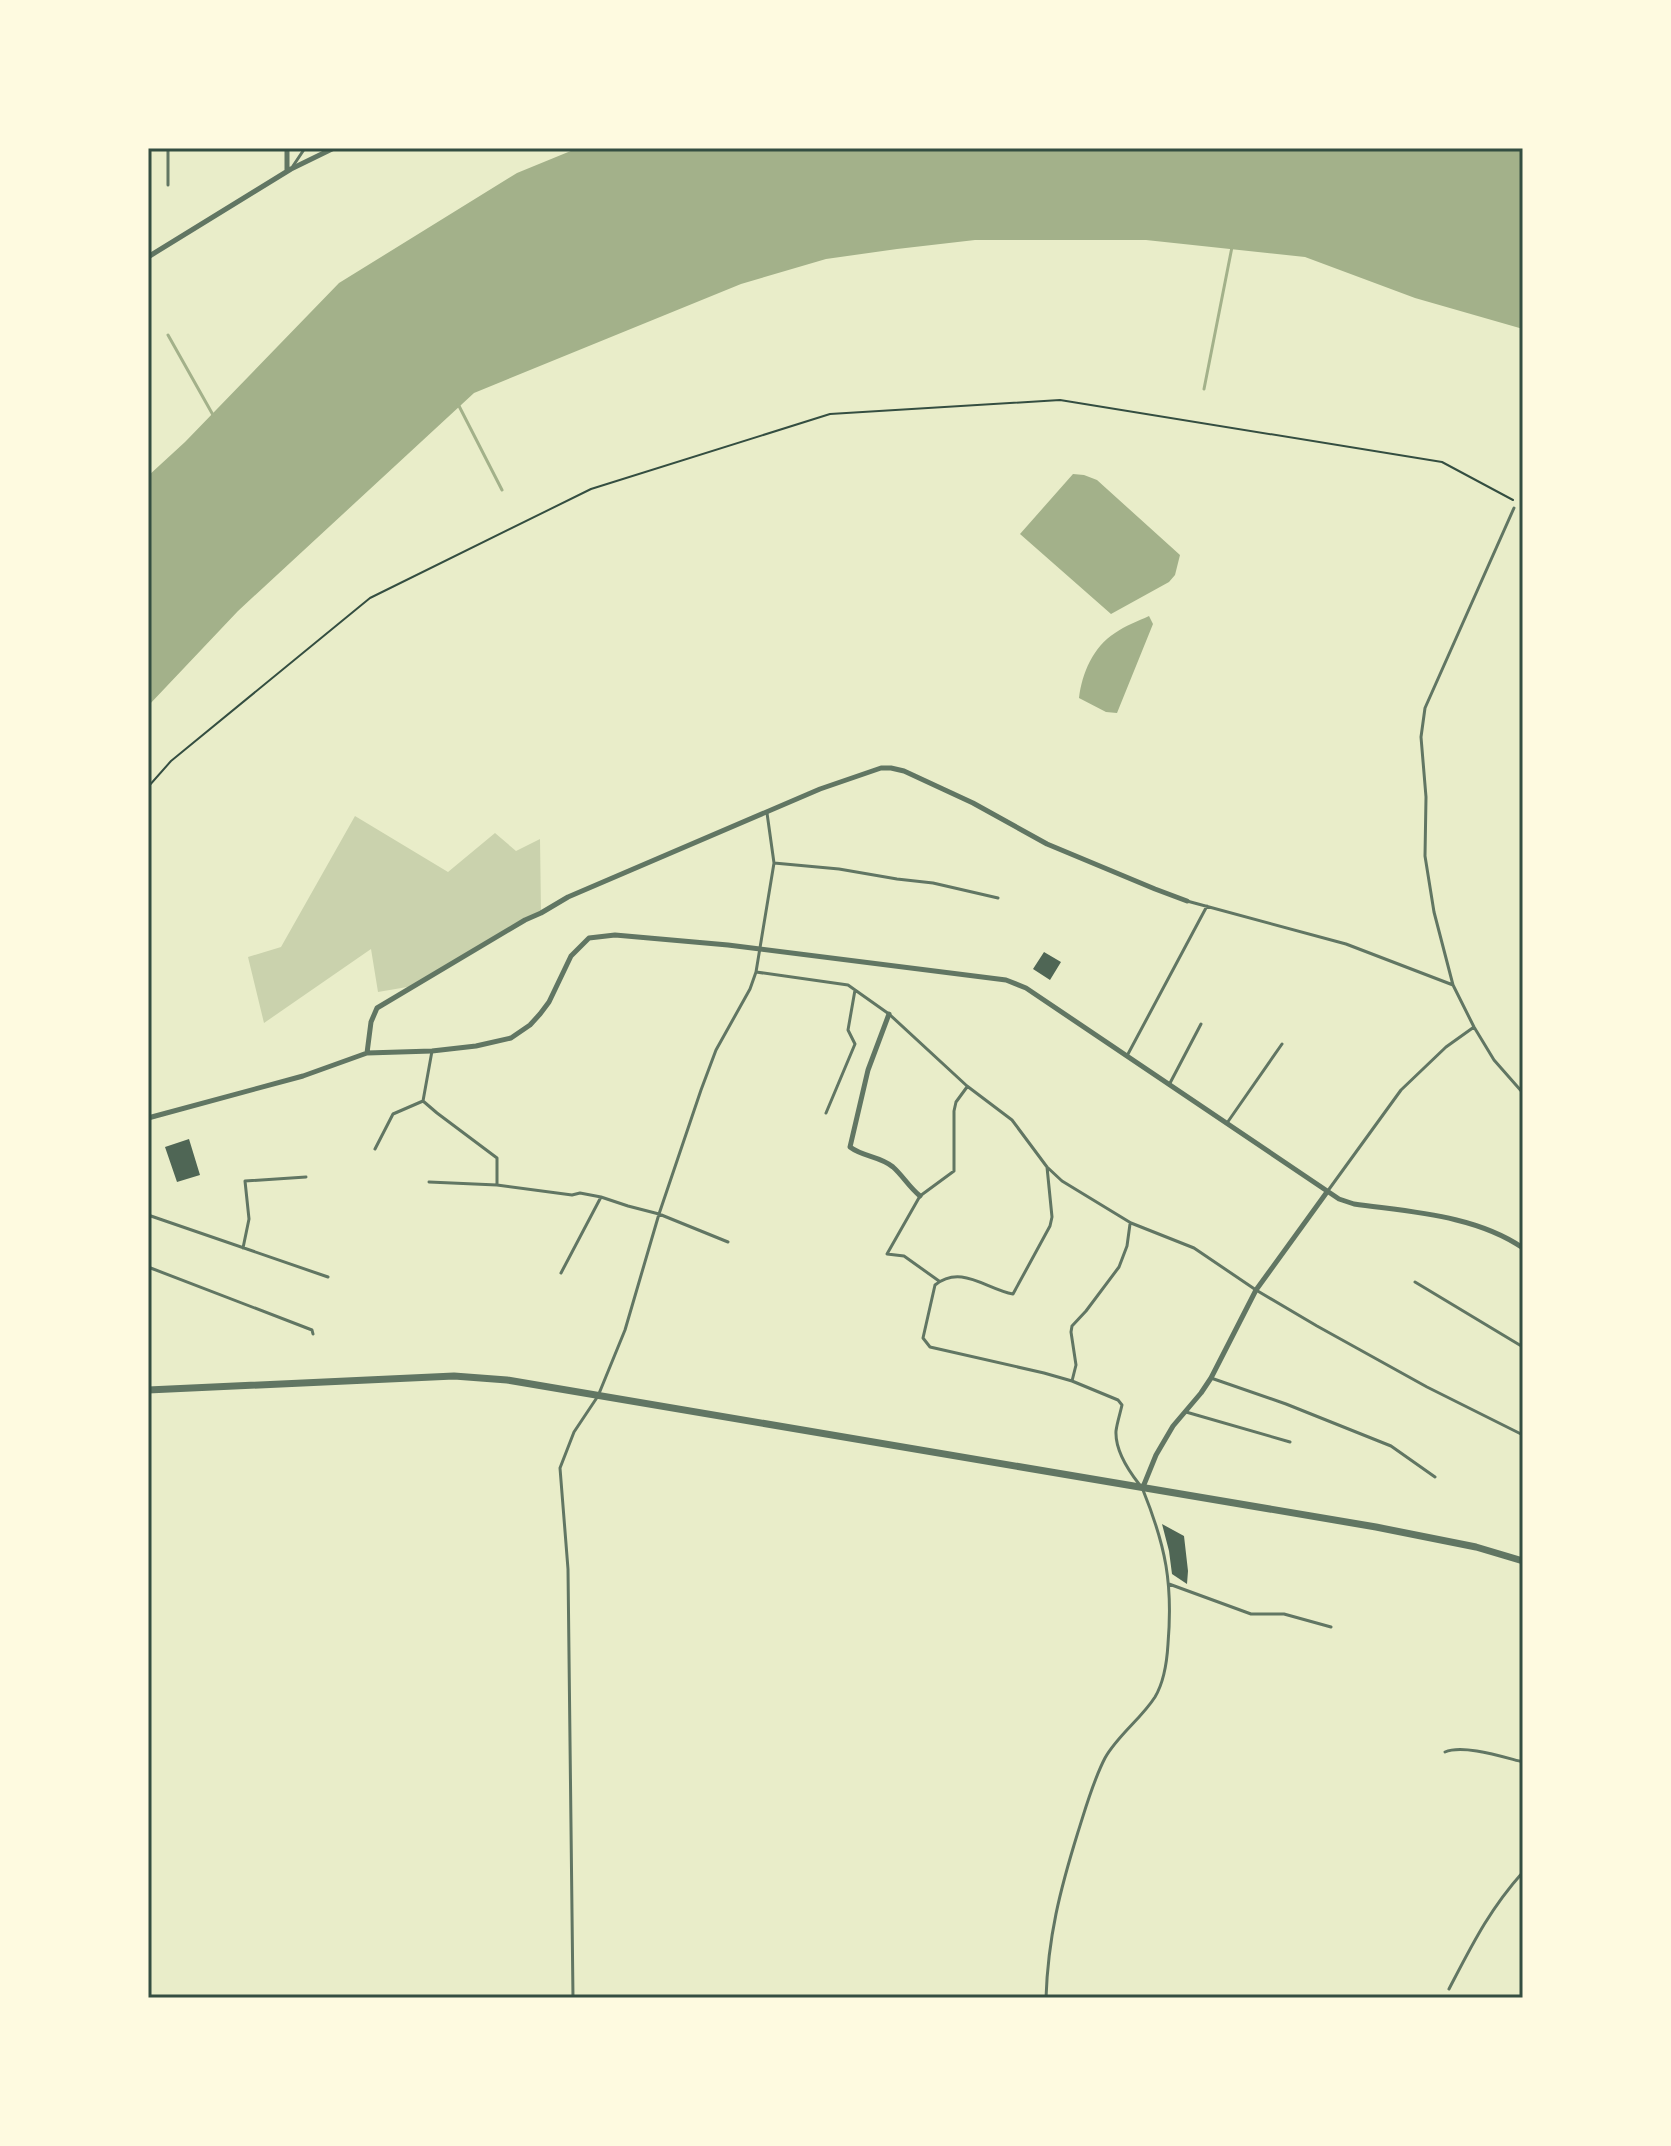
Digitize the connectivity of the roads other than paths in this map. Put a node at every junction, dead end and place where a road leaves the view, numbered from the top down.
1 (168, 148) edge
2 (287, 148) edge
3 (305, 148) edge
4 (334, 148) edge
5 (289, 170) junction
6 (168, 185) dead end
7 (148, 257) edge
8 (1514, 508) dead end
9 (767, 813) junction
10 (774, 863) junction
11 (998, 898) dead end
12 (1187, 901) joint
13 (1207, 906) junction
14 (759, 948) junction
15 (756, 972) junction
16 (1453, 985) junction
17 (855, 990) junction
18 (889, 1014) junction
19 (1201, 1024) dead end
20 (1474, 1027) junction
21 (1282, 1044) dead end
22 (432, 1051) junction
23 (367, 1053) junction
24 (1126, 1056) junction
25 (1169, 1085) junction
26 (967, 1086) junction
27 (1523, 1093) edge
28 (148, 1096) edge
29 (423, 1101) junction
30 (148, 1108) edge
31 (826, 1113) dead end
32 (148, 1118) edge
33 (1227, 1123) junction
34 (375, 1149) dead end
35 (1047, 1167) junction
36 (306, 1177) dead end
37 (429, 1182) dead end
38 (497, 1185) junction
39 (1327, 1192) junction
40 (920, 1196) junction
41 (601, 1197) junction
42 (659, 1214) junction
43 (148, 1215) edge
44 (1131, 1223) junction
45 (728, 1242) dead end
46 (243, 1248) junction
47 (1523, 1248) edge
48 (148, 1267) edge
49 (561, 1273) dead end
50 (328, 1277) dead end
51 (939, 1281) junction
52 (1415, 1282) dead end
53 (1256, 1290) junction
54 (313, 1334) dead end
55 (1523, 1347) edge
56 (1211, 1378) junction
57 (1072, 1381) junction
58 (148, 1390) edge
59 (598, 1396) junction
60 (1186, 1412) junction
61 (1521, 1434) edge
62 (1290, 1442) dead end
63 (1435, 1477) dead end
64 (1142, 1488) junction
65 (1523, 1561) edge
66 (1169, 1584) junction
67 (1331, 1627) dead end
68 (1445, 1752) dead end
69 (1523, 1762) edge
70 (1523, 1872) edge
71 (1449, 1989) dead end
72 (573, 1998) edge
73 (1046, 1998) edge

1 - 6 lane
2 - 5 street
3 - 5 lane
4 - 5 street
5 - 7 street
8 - 16 lane
9 - 10 lane
9 - 12 street
9 - 23 street
10 - 11 lane
10 - 14 lane
12 - 13 lane
13 - 16 lane
13 - 24 lane
14 - 15 lane
14 - 22 street
14 - 24 street
15 - 17 lane
15 - 42 lane
16 - 20 lane
17 - 18 lane
17 - 31 lane
18 - 26 lane
18 - 40 street
19 - 25 lane
20 - 27 lane
20 - 39 lane
21 - 33 lane
22 - 23 street
22 - 29 lane
23 - 32 street
24 - 25 street
25 - 33 street
26 - 35 lane
26 - 40 lane
28 - 30 street
29 - 34 lane
29 - 38 lane
33 - 39 street
35 - 44 lane
35 - 51 lane
36 - 46 lane
37 - 38 lane
38 - 41 lane
39 - 47 street
39 - 53 street
40 - 51 lane
41 - 42 lane
41 - 49 lane
42 - 45 lane
42 - 59 lane
43 - 46 lane
44 - 53 lane
44 - 57 lane
46 - 50 lane
48 - 54 lane
51 - 57 lane
52 - 55 lane
53 - 56 street
53 - 61 lane
56 - 60 street
56 - 63 lane
57 - 64 lane
58 - 59 street
59 - 64 street
59 - 72 lane
60 - 62 lane
60 - 64 street
64 - 65 street
64 - 66 lane
66 - 67 lane
66 - 73 lane
68 - 69 lane
70 - 71 lane

